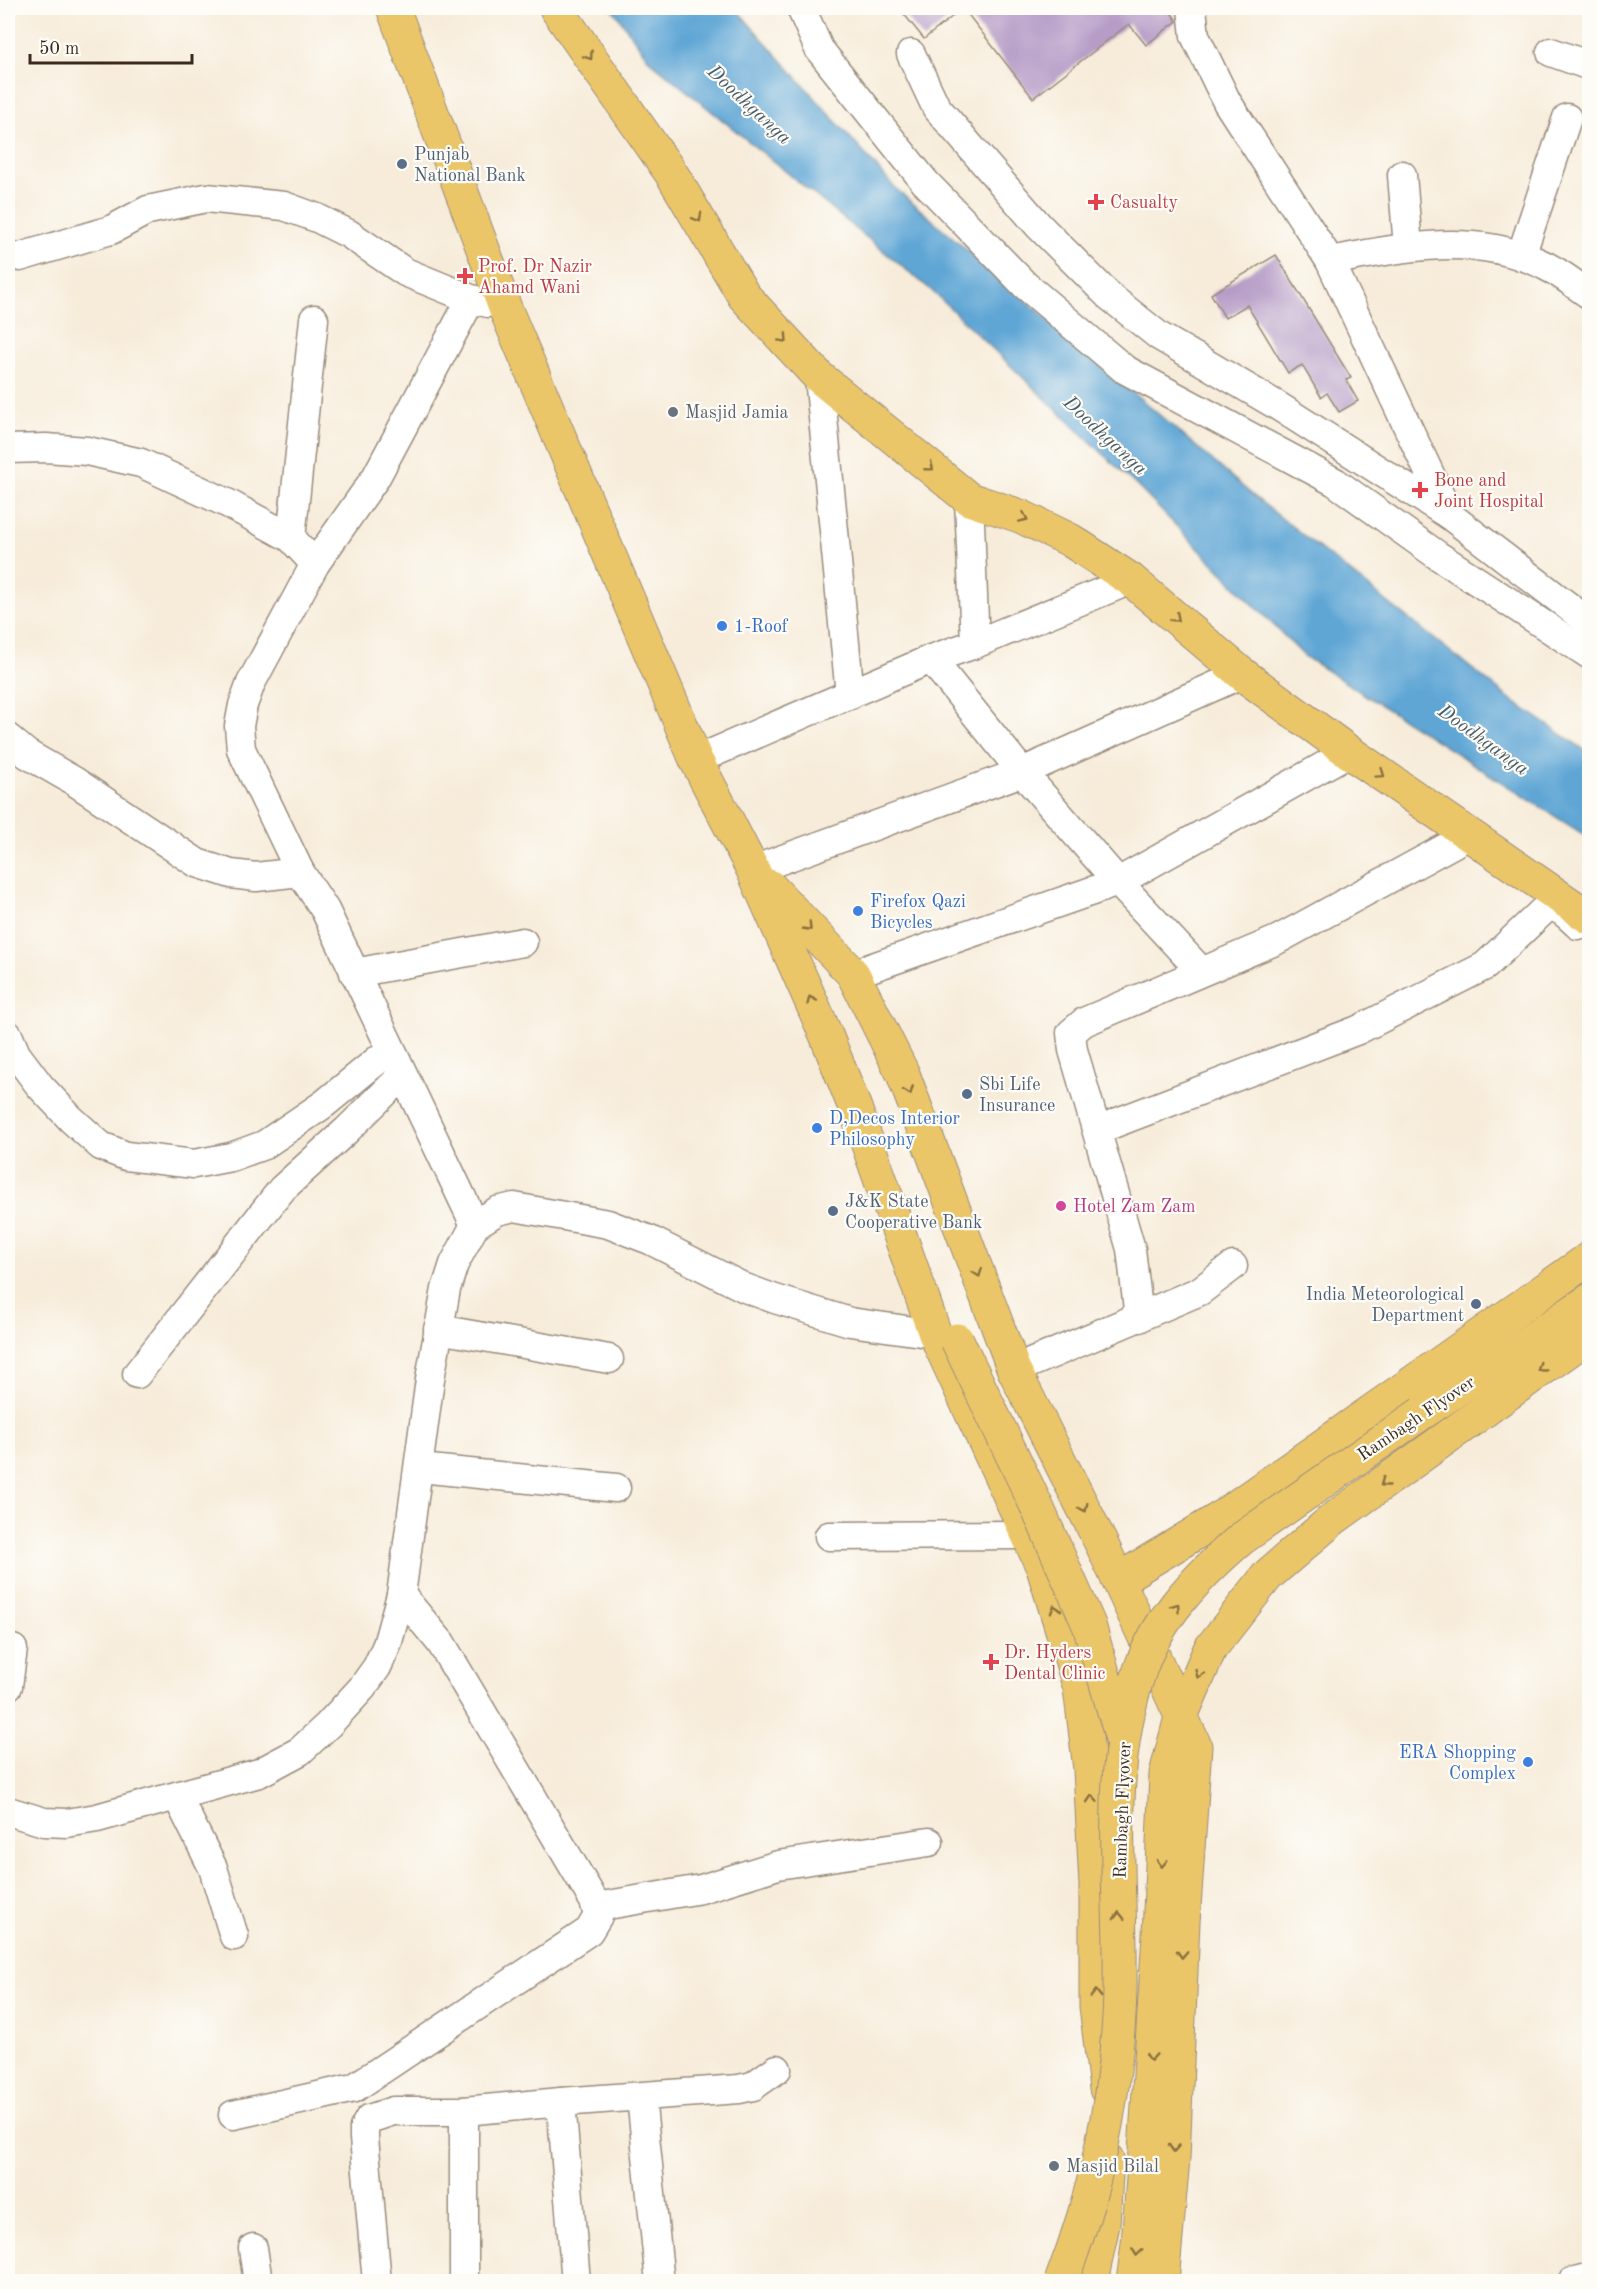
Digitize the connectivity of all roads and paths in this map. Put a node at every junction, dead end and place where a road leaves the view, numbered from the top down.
1 (393, 8) edge
2 (556, 8) edge
3 (801, 8) edge
4 (1191, 8) edge
5 (1551, 52) dead end
6 (911, 54) dead end
7 (1590, 66) edge
8 (1567, 118) dead end
9 (1402, 175) dead end
10 (1408, 247) junction
11 (1521, 256) junction
12 (20, 257) dead end
13 (1330, 261) junction
14 (1590, 295) edge
15 (471, 299) junction
16 (505, 308) junction
17 (314, 319) dead end
18 (819, 377) junction
19 (8, 449) edge
20 (969, 499) junction
21 (1449, 515) junction
22 (291, 538) junction
23 (315, 564) junction
24 (1131, 580) junction
25 (1590, 623) edge
26 (975, 644) junction
27 (1590, 655) edge
28 (931, 658) junction
29 (1242, 674) junction
30 (850, 695) junction
31 (8, 738) edge
32 (1349, 752) junction
33 (696, 760) junction
34 (1022, 772) junction
35 (1469, 835) junction
36 (753, 870) junction
37 (300, 872) junction
38 (1118, 882) junction
39 (1590, 918) edge
40 (1590, 934) edge
41 (523, 942) dead end
42 (1201, 971) junction
43 (354, 973) junction
44 (853, 974) junction
45 (10, 1051) edge
46 (397, 1063) junction
47 (1097, 1130) junction
48 (475, 1225) junction
49 (1590, 1258) edge
50 (1233, 1266) dead end
51 (1590, 1272) edge
52 (1590, 1300) edge
53 (1139, 1318) junction
54 (438, 1329) junction
55 (1590, 1335) edge
56 (946, 1337) junction
57 (609, 1359) dead end
58 (1014, 1370) junction
59 (137, 1374) dead end
60 (1061, 1464) junction
61 (420, 1468) junction
62 (616, 1488) dead end
63 (1009, 1495) junction
64 (1028, 1535) junction
65 (829, 1536) dead end
66 (1121, 1586) junction
67 (401, 1595) junction
68 (13, 1649) dead end
69 (8, 1686) edge
70 (1182, 1714) junction
71 (1122, 1741) junction
72 (177, 1796) junction
73 (8, 1811) edge
74 (929, 1842) dead end
75 (596, 1907) junction
76 (234, 1936) dead end
77 (777, 2069) dead end
78 (641, 2097) junction
79 (561, 2102) junction
80 (464, 2111) junction
81 (233, 2115) dead end
82 (252, 2248) dead end
83 (1590, 2277) edge
84 (258, 2282) edge
85 (377, 2282) edge
86 (464, 2282) edge
87 (576, 2282) edge
88 (660, 2282) edge
89 (1061, 2282) edge
90 (1092, 2282) edge
91 (1133, 2282) edge
92 (1162, 2282) edge
93 (1572, 2282) edge

1 - 16 main road
2 -> 18 main road
3 - 27 street
4 - 13 street
5 - 7 street
6 - 21 street
8 - 11 street
9 - 10 street
10 - 11 street
10 - 13 street
11 - 14 street
12 - 15 street
13 - 21 street
15 - 16 street
15 - 23 street
16 - 33 main road
17 - 22 street
18 -> 20 main road
18 - 30 street
19 - 22 street
20 -> 24 main road
20 - 26 street
21 - 25 street
22 - 23 street
23 - 37 street
24 - 26 street
24 -> 29 main road
26 - 28 street
28 - 30 street
28 - 34 street
29 - 32 main road
29 - 34 street
30 - 33 street
31 - 37 street
32 -> 35 main road
32 - 38 street
33 - 36 main road
34 - 36 street
34 - 38 street
35 - 39 main road
35 - 42 street
36 -> 44 main road
56 -> 36 main road
37 - 43 street
38 - 42 street
38 - 44 street
40 - 47 street
41 - 43 street
42 - 47 street
43 - 46 street
44 -> 58 main road
45 - 46 street
46 - 48 street
46 - 59 street
47 - 53 street
48 - 54 street
48 - 56 street
49 - 66 main road
50 - 53 street
51 - 66 main road
71 -> 52 main road, Rambagh Flyover, bridge
53 - 58 street
54 - 57 street
54 - 61 street
55 -> 70 main road
56 - 63 main road
56 - 71 main road, bridge
58 - 60 main road
60 - 63 main road
60 -> 66 main road
61 - 62 street
61 - 67 street
63 - 64 main road
64 - 65 street
90 -> 64 main road
66 - 70 main road
67 - 72 street
67 - 75 street
68 - 69 street
70 -> 91 main road
70 -> 92 main road
89 -> 71 main road, Rambagh Flyover, bridge
72 - 73 street
72 - 76 street
74 - 75 street
75 - 81 street
77 - 78 street
78 - 79 street
78 - 88 street
79 - 80 street
79 - 87 street
80 - 85 street
80 - 86 street
82 - 84 street
83 - 93 street

